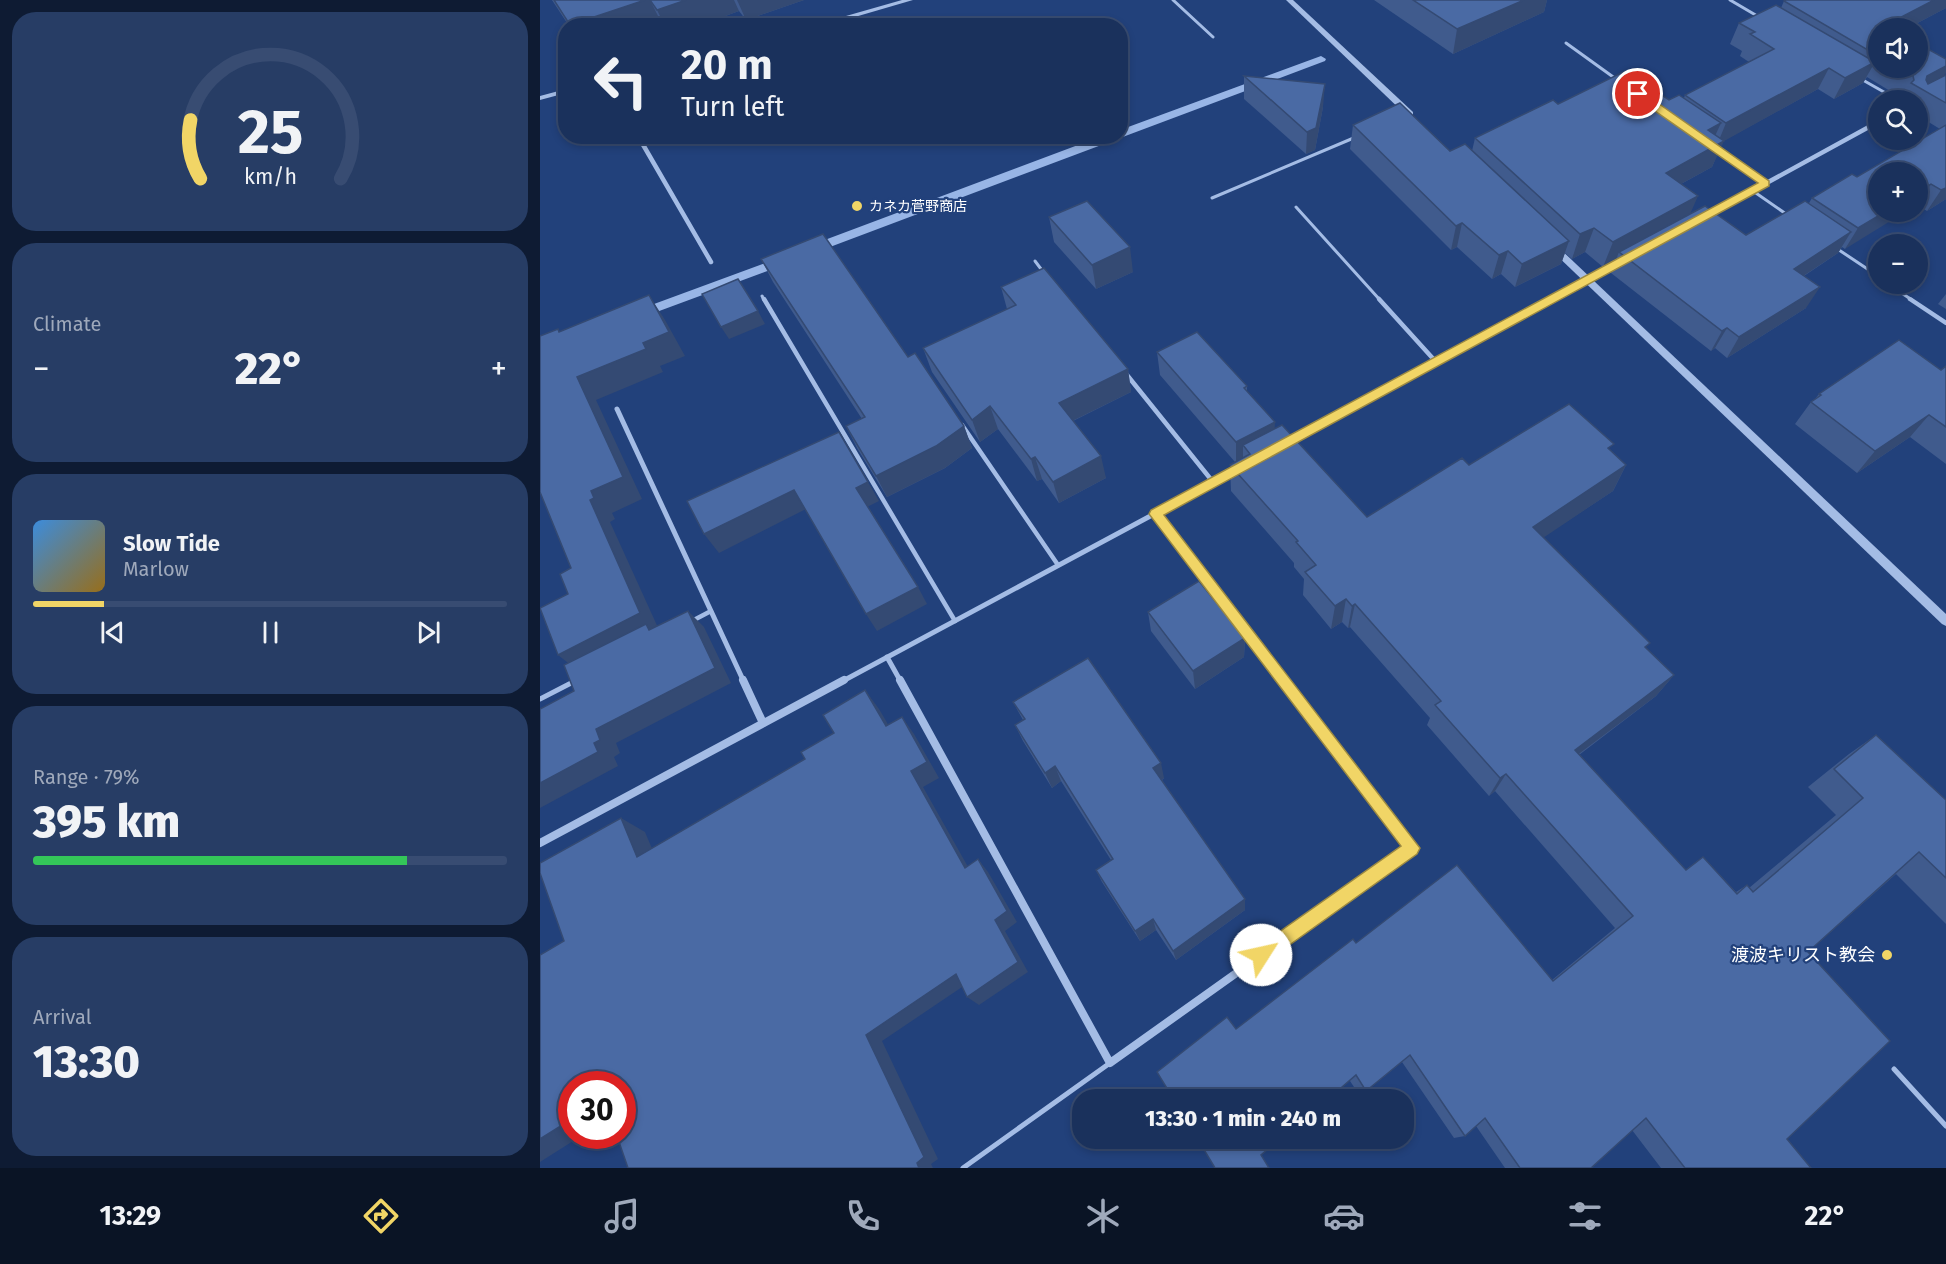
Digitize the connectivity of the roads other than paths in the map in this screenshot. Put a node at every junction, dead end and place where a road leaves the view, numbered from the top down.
1 (1173, 0) edge
2 (1289, 0) edge
3 (1730, 0) edge
4 (905, 1) edge
5 (843, 18) edge
6 (1760, 18) edge
7 (1213, 37) dead end
8 (1566, 44) dead end
9 (1858, 77) edge
10 (1623, 84) edge
11 (1881, 90) edge
12 (558, 93) edge
13 (540, 98) edge
14 (1410, 114) junction
15 (1399, 119) edge
16 (1418, 122) edge
17 (1868, 128) edge
18 (1366, 133) edge
19 (643, 144) edge
20 (1708, 144) edge
21 (1766, 184) junction
22 (1753, 191) junction
23 (1212, 198) dead end
24 (1296, 207) dead end
25 (1791, 217) edge
26 (1701, 219) edge
27 (1545, 240) edge
28 (1830, 244) edge
29 (1629, 258) edge
30 (1035, 261) dead end
31 (711, 262) dead end
32 (1868, 269) edge
33 (1050, 279) edge
34 (1587, 280) junction
35 (1903, 294) edge
36 (762, 296) dead end
37 (1946, 323) edge
38 (1437, 363) junction
39 (1124, 372) edge
40 (616, 409) dead end
41 (960, 421) edge
42 (1284, 444) edge
43 (1244, 466) edge
44 (1213, 482) junction
45 (1155, 514) junction
46 (1058, 565) junction
47 (711, 611) junction
48 (955, 621) junction
49 (1946, 621) edge
50 (681, 626) edge
51 (887, 657) junction
52 (580, 678) edge
53 (540, 699) edge
54 (763, 723) junction
55 (540, 843) edge
56 (1110, 1063) junction
57 (1894, 1069) dead end
58 (1946, 1126) edge
59 (963, 1168) edge

1 - 7 lane
2 - 14 street
3 - 6 lane
4 - 5 street
8 - 10 lane
9 - 11 lane
12 - 13 street
14 - 15 lane
14 - 16 street
17 - 21 street
18 - 23 lane
19 - 31 street
20 - 21 lane
21 - 22 street
22 - 25 lane
22 - 26 street
24 - 38 lane
27 - 34 street
28 - 32 lane
29 - 34 street
30 - 33 lane
34 - 38 street
34 - 49 street
35 - 37 lane
36 - 48 lane
38 - 42 street
39 - 44 lane
40 - 47 street
41 - 46 lane
43 - 44 street
44 - 45 street
45 - 46 street
45 - 56 street
46 - 48 street
47 - 50 lane
47 - 54 street
48 - 51 street
51 - 54 street
51 - 56 street
52 - 53 lane
54 - 55 street
56 - 59 lane
57 - 58 lane

